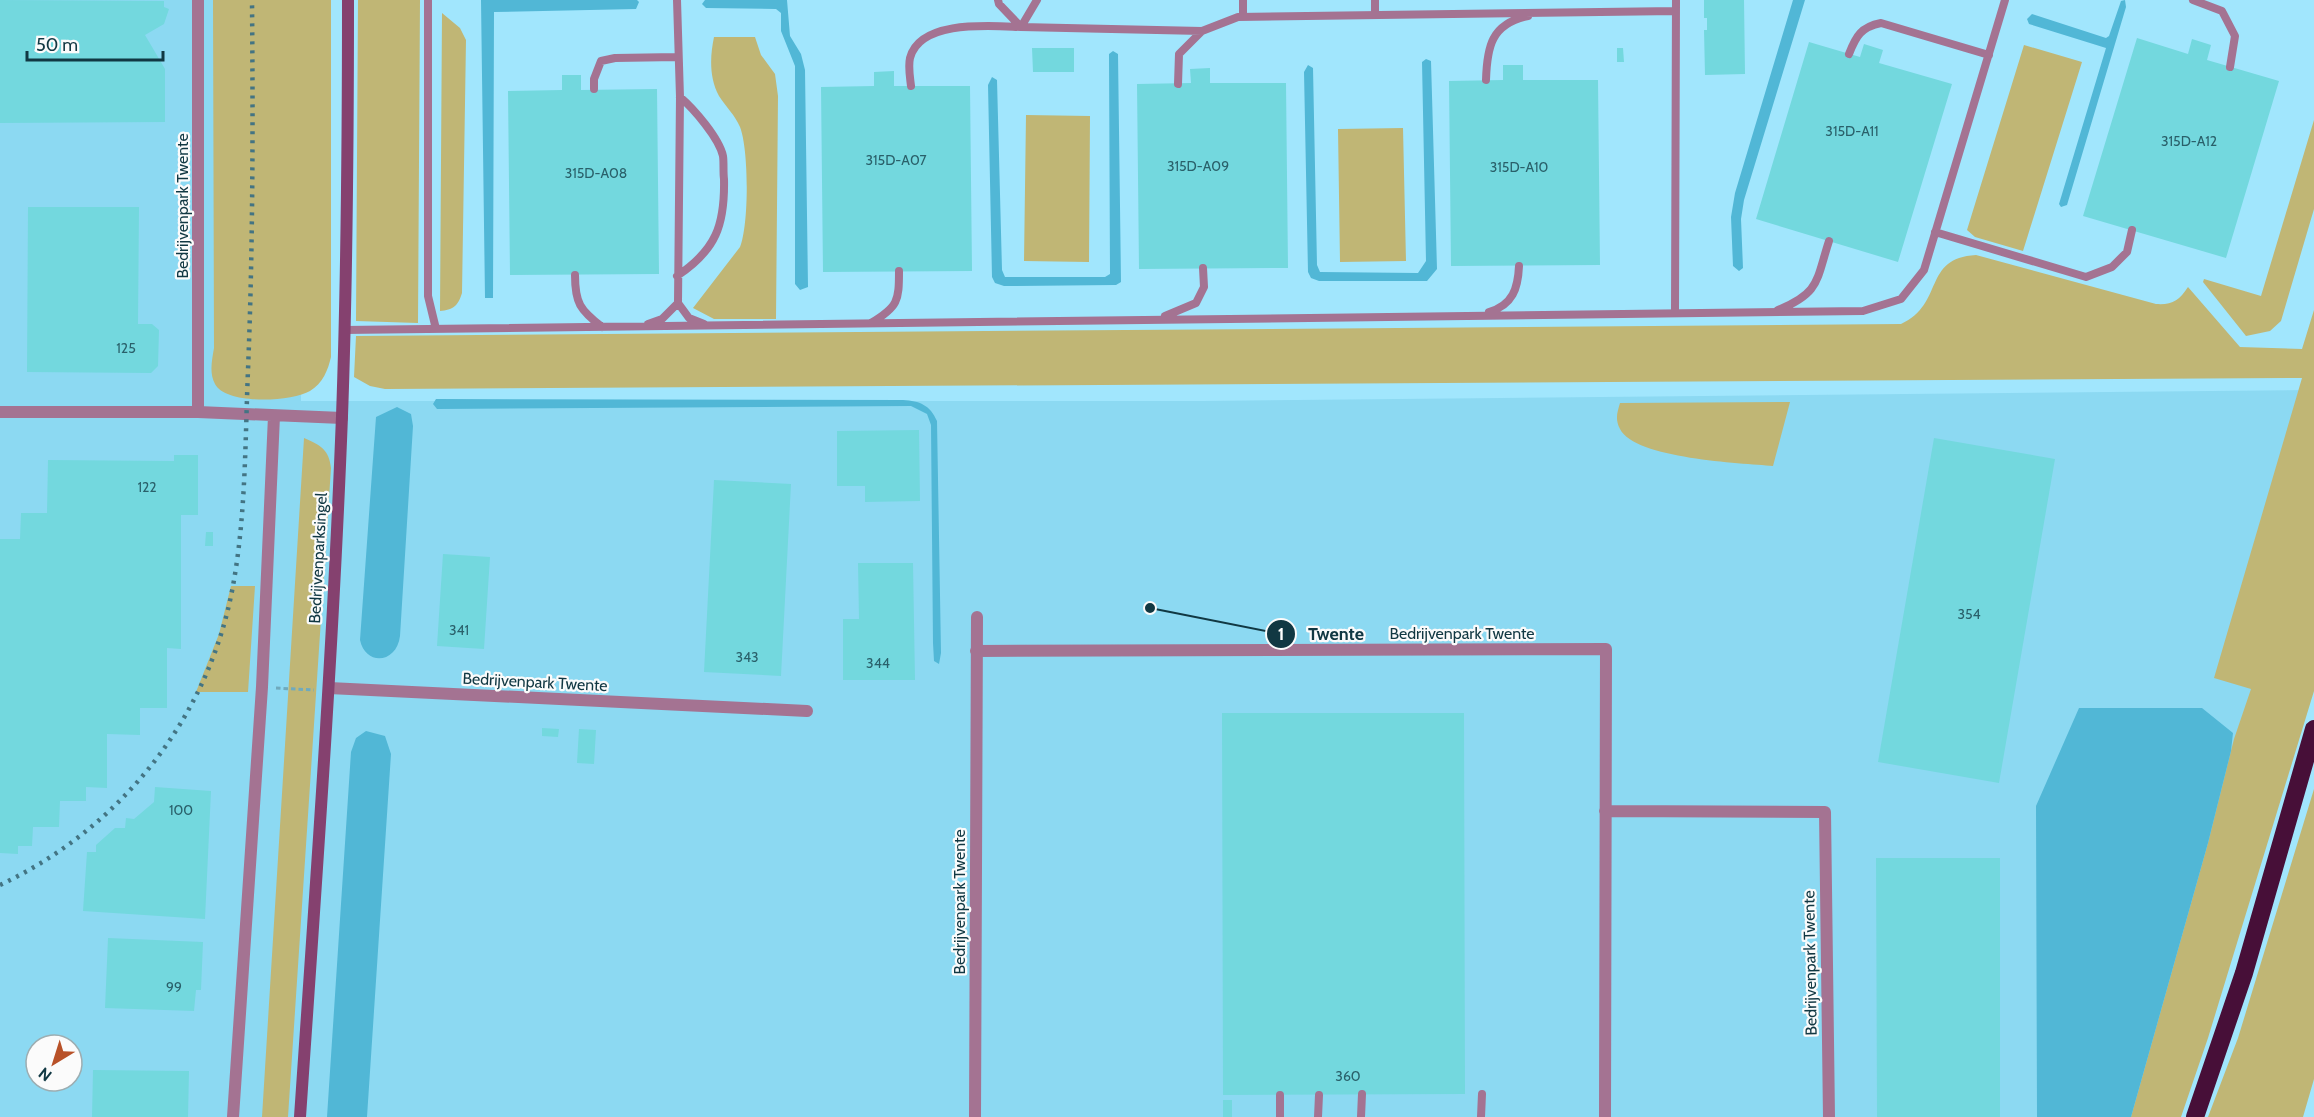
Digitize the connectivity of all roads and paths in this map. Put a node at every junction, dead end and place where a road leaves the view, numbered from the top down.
1 (198, 0) edge
2 (348, 0) edge
3 (428, 0) edge
4 (677, 0) edge
5 (998, 0) edge
6 (1037, 0) edge
7 (1243, 0) edge
8 (1375, 0) edge
9 (1676, 0) edge
10 (2005, 0) edge
11 (2193, 0) edge
12 (1676, 11) junction
13 (1545, 13) junction
14 (1375, 14) junction
15 (1243, 17) junction
16 (1021, 27) junction
17 (1202, 32) junction
18 (1849, 54) dead end
19 (1989, 54) junction
20 (677, 57) junction
21 (2230, 67) dead end
22 (1486, 80) dead end
23 (1178, 84) dead end
24 (911, 86) dead end
25 (594, 90) dead end
26 (680, 97) junction
27 (2133, 230) dead end
28 (1935, 232) junction
29 (1829, 241) dead end
30 (1519, 266) dead end
31 (1203, 268) dead end
32 (899, 271) dead end
33 (575, 275) dead end
34 (677, 276) junction
35 (678, 303) junction
36 (1675, 312) junction
37 (1774, 312) junction
38 (1476, 315) junction
39 (1149, 319) junction
40 (870, 323) junction
41 (641, 326) junction
42 (707, 326) junction
43 (602, 327) junction
44 (436, 329) junction
45 (344, 330) junction
46 (198, 411) junction
47 (0, 412) edge
48 (274, 416) junction
49 (342, 418) junction
50 (976, 617) dead end
51 (976, 651) junction
52 (262, 687) junction
53 (329, 688) junction
54 (807, 711) dead end
55 (2314, 729) edge
56 (1605, 811) junction
57 (1362, 1094) dead end
58 (1482, 1094) dead end
59 (1280, 1095) dead end
60 (1319, 1095) dead end
61 (233, 1117) edge
62 (300, 1117) edge
63 (975, 1117) edge
64 (1280, 1117) edge
65 (1318, 1117) edge
66 (1361, 1117) edge
67 (1481, 1117) edge
68 (1605, 1117) edge
69 (1828, 1117) edge
70 (2195, 1117) edge

1 - 46 street, Bedrijvenpark Twente
2 - 45 street, Bedrijvenparksingel
3 - 44 lane
4 - 20 lane
5 - 16 lane
6 - 16 lane
7 - 15 lane
8 - 14 lane
9 - 12 lane
10 - 19 lane
11 - 21 lane
12 - 13 lane
12 - 36 lane
13 - 14 lane
13 - 22 lane
14 - 15 lane
15 - 17 lane
16 - 17 lane
16 - 24 lane
17 - 23 lane
18 - 19 lane
19 - 28 lane
20 - 25 lane
20 - 26 lane
26 - 34 lane
26 - 34 lane
27 - 28 lane
28 - 37 lane
29 - 37 lane
30 - 38 lane
31 - 39 lane
32 - 40 lane
33 - 43 lane
34 - 35 lane
35 - 41 lane
35 - 42 lane
36 - 37 lane
36 - 38 lane
38 - 39 lane
39 - 40 lane
40 - 42 lane
41 - 42 lane
41 - 43 lane
43 - 44 lane
44 - 45 lane
45 - 49 street, Bedrijvenparksingel
46 - 47 street
46 - 48 street
48 - 49 street
48 - 52 street
49 - 53 street, Bedrijvenparksingel
50 - 51 street, Bedrijvenpark Twente
51 - 56 street, Bedrijvenpark Twente
51 - 63 street, Bedrijvenpark Twente
52 - 53 path
52 - 61 street
53 - 54 street, Bedrijvenpark Twente
53 - 62 street, Bedrijvenparksingel
55 - 70 highway
56 - 68 street, Bedrijvenpark Twente
56 - 69 street, Bedrijvenpark Twente
57 - 66 lane
58 - 67 lane
59 - 64 lane
60 - 65 lane

